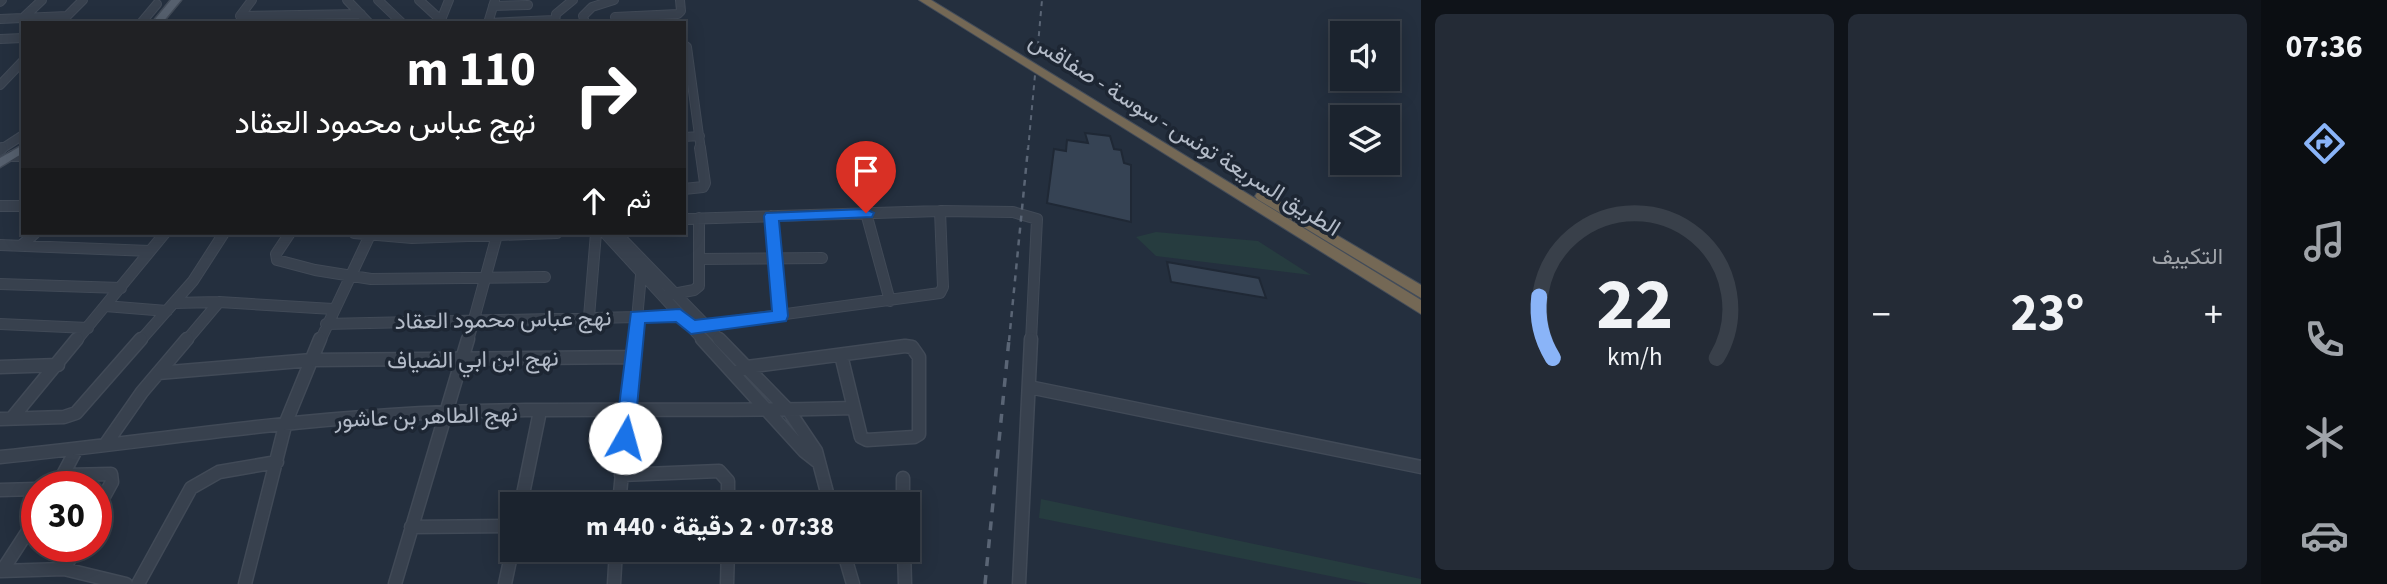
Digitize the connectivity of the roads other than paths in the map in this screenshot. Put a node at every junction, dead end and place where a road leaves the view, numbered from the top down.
1 (42, 0) edge
2 (83, 0) edge
3 (176, 0) edge
4 (251, 0) edge
5 (347, 0) edge
6 (378, 0) edge
7 (419, 0) edge
8 (449, 0) edge
9 (573, 0) edge
10 (610, 0) edge
11 (680, 0) edge
12 (923, 0) edge
13 (938, 0) edge
14 (493, 2) edge
15 (530, 2) edge
16 (157, 4) dead end
17 (361, 14) junction
18 (67, 16) junction
19 (23, 18) junction
20 (0, 19) edge
21 (267, 19) edge
22 (617, 20) edge
23 (62, 21) edge
24 (143, 21) edge
25 (159, 21) edge
26 (367, 21) edge
27 (400, 21) edge
28 (443, 21) edge
29 (483, 21) edge
30 (488, 21) edge
31 (520, 21) edge
32 (554, 21) edge
33 (582, 21) edge
34 (21, 38) edge
35 (0, 39) edge
36 (21, 63) edge
37 (686, 69) edge
38 (0, 85) edge
39 (688, 87) edge
40 (21, 136) edge
41 (700, 136) junction
42 (686, 137) edge
43 (0, 150) edge
44 (19, 153) edge
45 (0, 163) edge
46 (686, 189) edge
47 (0, 206) edge
48 (21, 206) edge
49 (940, 211) junction
50 (866, 213) junction
51 (771, 216) junction
52 (699, 218) junction
53 (686, 219) edge
54 (33, 235) edge
55 (163, 235) edge
56 (223, 235) edge
57 (289, 235) edge
58 (370, 235) joint
59 (413, 235) edge
60 (497, 235) edge
61 (596, 235) edge
62 (607, 235) edge
63 (618, 235) edge
64 (0, 245) edge
65 (22, 246) junction
66 (150, 251) junction
67 (821, 258) dead end
68 (699, 259) junction
69 (775, 259) junction
70 (641, 275) junction
71 (349, 277) junction
72 (545, 277) dead end
73 (486, 278) junction
74 (0, 284) edge
75 (121, 288) junction
76 (1421, 292) edge
77 (667, 295) junction
78 (890, 300) junction
79 (219, 302) junction
80 (105, 306) junction
81 (170, 307) junction
82 (1421, 308) edge
83 (333, 309) junction
84 (680, 316) junction
85 (780, 316) junction
86 (589, 317) junction
87 (637, 317) junction
88 (474, 319) junction
89 (0, 324) edge
90 (326, 324) junction
91 (707, 325) junction
92 (691, 327) junction
93 (88, 328) junction
94 (842, 355) junction
95 (633, 357) junction
96 (463, 359) junction
97 (312, 360) junction
98 (58, 365) junction
99 (0, 367) edge
100 (754, 370) junction
101 (158, 373) junction
102 (738, 378) junction
103 (1029, 387) junction
104 (853, 408) junction
105 (628, 410) junction
106 (540, 411) junction
107 (768, 411) junction
108 (789, 411) junction
109 (446, 412) junction
110 (6, 419) edge
111 (286, 422) junction
112 (105, 445) junction
113 (76, 450) junction
114 (0, 457) edge
115 (277, 462) junction
116 (818, 462) junction
117 (1421, 467) edge
118 (65, 471) edge
119 (621, 475) junction
120 (903, 478) dead end
121 (21, 489) edge
122 (0, 490) edge
123 (523, 492) edge
124 (620, 492) edge
125 (729, 492) edge
126 (827, 492) edge
127 (904, 492) edge
128 (500, 526) edge
129 (411, 527) junction
130 (21, 541) edge
131 (68, 562) edge
132 (510, 562) edge
133 (615, 562) edge
134 (728, 562) edge
135 (847, 562) edge
136 (904, 562) edge
137 (64, 569) junction
138 (1, 571) edge
139 (126, 584) edge
140 (138, 584) edge
141 (245, 584) edge
142 (395, 584) edge
143 (505, 584) edge
144 (614, 584) edge
145 (727, 584) edge
146 (853, 584) edge
147 (905, 584) edge
148 (1019, 584) edge

1 - 19 street
2 - 18 street
3 - 25 main road
4 - 21 street
5 - 17 street
6 - 27 street
7 - 28 street
8 - 28 street
9 - 32 street
10 - 22 street
10 - 33 street
11 - 22 street
12 - 82 highway, الطريق السريعة تونس - سوسة - صفاقس
13 - 76 highway, الطريق السريعة تونس - سوسة - صفاقس
14 - 15 street
14 - 29 street
14 - 30 street
15 - 31 street
16 - 24 street
17 - 21 street
17 - 26 street
18 - 19 street
18 - 23 street
19 - 20 street
34 - 35 street
36 - 38 street
37 - 39 street
39 - 41 street
40 - 43 street
41 - 42 street
41 - 46 street
44 - 45 main road
47 - 48 street
49 - 50 street
49 - 78 street
49 - 103 street
50 - 51 street
50 - 78 street
51 - 52 street
51 - 69 street
52 - 53 street
52 - 68 street
54 - 65 street
55 - 66 street
56 - 81 street
57 - 71 street
58 - 59 street
58 - 71 street
60 - 73 street
61 - 86 street
62 - 70 street
63 - 77 street
64 - 65 street
65 - 66 street
66 - 75 street
67 - 69 street
68 - 69 street
68 - 77 street
69 - 85 street
70 - 77 street
70 - 87 street
71 - 73 street
71 - 83 street
72 - 73 street
73 - 88 street
74 - 75 street
75 - 80 street
77 - 84 street
77 - 91 street
78 - 85 street
79 - 81 street
79 - 83 street
79 - 101 street
80 - 81 street
80 - 93 street
81 - 110 street
83 - 90 street
84 - 87 street, نهج عباس محمود العقاد
84 - 92 street
85 - 91 street
86 - 87 street, نهج عباس محمود العقاد
86 - 88 street, نهج عباس محمود العقاد
87 - 95 street
88 - 90 street, نهج عباس محمود العقاد
88 - 96 street
89 - 93 street
90 - 97 street
91 - 92 street
91 - 100 street
92 - 102 street
93 - 98 street
94 - 100 street
94 - 104 street
94 - 104 street
95 - 96 street, نهج ابن ابي الضياف
95 - 105 street
96 - 97 street, نهج ابن ابي الضياف
96 - 109 street
97 - 101 street, نهج ابن ابي الضياف
97 - 111 street
98 - 99 street
98 - 110 street
100 - 102 street
100 - 108 street
101 - 112 street
102 - 107 street
103 - 117 street
103 - 148 street
104 - 108 street, نهج الطاهر بن عاشور
105 - 106 street, نهج الطاهر بن عاشور
105 - 107 street, نهج الطاهر بن عاشور
105 - 119 street
106 - 109 street, نهج الطاهر بن عاشور
106 - 123 street
107 - 108 street, نهج الطاهر بن عاشور
107 - 116 street
108 - 116 street
109 - 111 street, نهج الطاهر بن عاشور
109 - 129 street
111 - 112 street, نهج الطاهر بن عاشور
111 - 115 street
112 - 113 street, نهج الطاهر بن عاشور
113 - 114 street, نهج الطاهر بن عاشور
113 - 118 street
115 - 140 street
115 - 141 street
116 - 126 street
119 - 124 street
119 - 125 street
120 - 127 street
121 - 122 street
128 - 129 street
129 - 142 street
130 - 138 street
131 - 137 street
132 - 143 street
133 - 144 street
134 - 145 street
135 - 146 street
136 - 147 street
137 - 138 street
137 - 139 street

